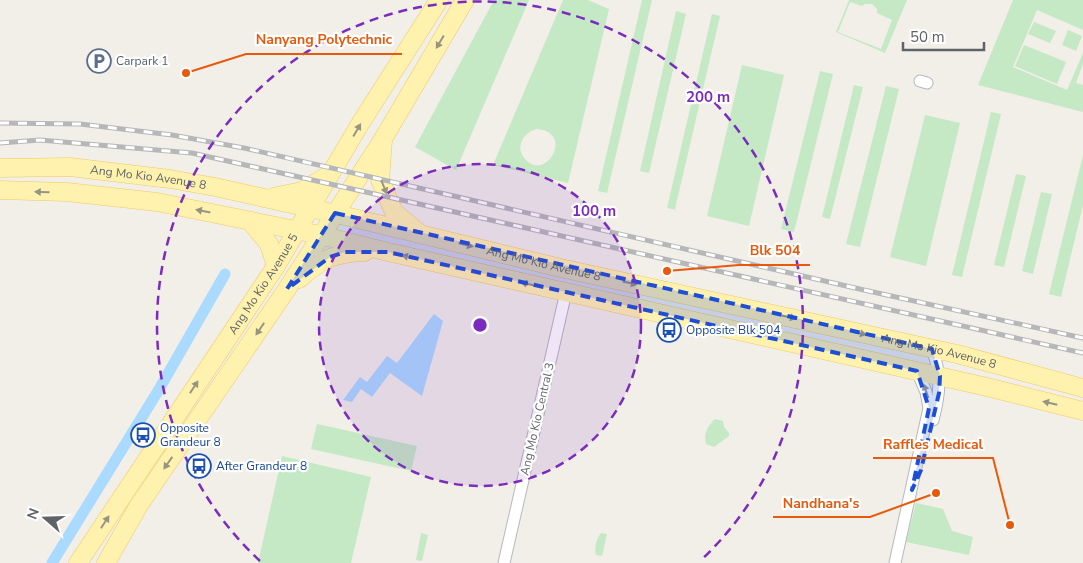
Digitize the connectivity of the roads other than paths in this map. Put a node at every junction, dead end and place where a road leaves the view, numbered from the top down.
1 (439, 0) edge
2 (465, 0) edge
3 (383, 139) junction
4 (0, 168) edge
5 (332, 172) junction
6 (0, 190) edge
7 (268, 198) junction
8 (311, 208) junction
9 (335, 213) junction
10 (250, 221) junction
11 (298, 231) junction
12 (419, 234) junction
13 (320, 235) junction
14 (388, 252) junction
15 (276, 266) junction
16 (287, 289) junction
17 (566, 292) junction
18 (812, 322) junction
19 (806, 346) junction
20 (932, 349) junction
21 (918, 371) junction
22 (940, 376) junction
23 (1083, 388) edge
24 (1083, 411) edge
25 (912, 490) junction
26 (508, 545) junction
27 (107, 562) edge
28 (78, 563) edge
29 (504, 563) edge
30 (512, 563) edge
31 (895, 563) edge

5 -> 1 main road, Ang Mo Kio Avenue 5
2 -> 3 main road, Ang Mo Kio Avenue 5
3 - 9 main road, Ang Mo Kio Avenue 5
3 -> 12 main road
4 - 7 main road, Ang Mo Kio Avenue 8
5 - 7 main road
5 - 8 main road, Ang Mo Kio Avenue 5
10 -> 6 main road, Ang Mo Kio Avenue 8
7 - 8 main road, Ang Mo Kio Avenue 8
8 - 9 main road, Ang Mo Kio Avenue 8
8 - 11 main road, Ang Mo Kio Avenue 5
9 - 12 main road, Ang Mo Kio Avenue 8
9 - 13 main road, Ang Mo Kio Avenue 5
10 - 11 main road, Ang Mo Kio Avenue 8
10 - 15 main road
11 - 13 main road, Ang Mo Kio Avenue 8
11 - 15 main road, Ang Mo Kio Avenue 5
12 -> 18 main road, Ang Mo Kio Avenue 8
13 - 14 main road, Ang Mo Kio Avenue 8
13 - 16 main road, Ang Mo Kio Avenue 5
14 - 16 main road
17 -> 14 main road, Ang Mo Kio Avenue 8
28 -> 15 main road, Ang Mo Kio Avenue 5
16 -> 27 main road, Ang Mo Kio Avenue 5
17 - 19 main road, Ang Mo Kio Avenue 8
17 - 26 street, Ang Mo Kio Central 3
18 - 19 main road
18 -> 20 main road, Ang Mo Kio Avenue 8
19 - 21 main road, Ang Mo Kio Avenue 8
20 - 22 street
20 - 23 main road, Ang Mo Kio Avenue 8
21 - 22 main road, Ang Mo Kio Avenue 8
25 -> 21 street
24 -> 22 main road, Ang Mo Kio Avenue 8
22 - 25 street
25 - 31 street
26 - 29 street, Ang Mo Kio Central 3
26 - 30 street, Ang Mo Kio Central 3

